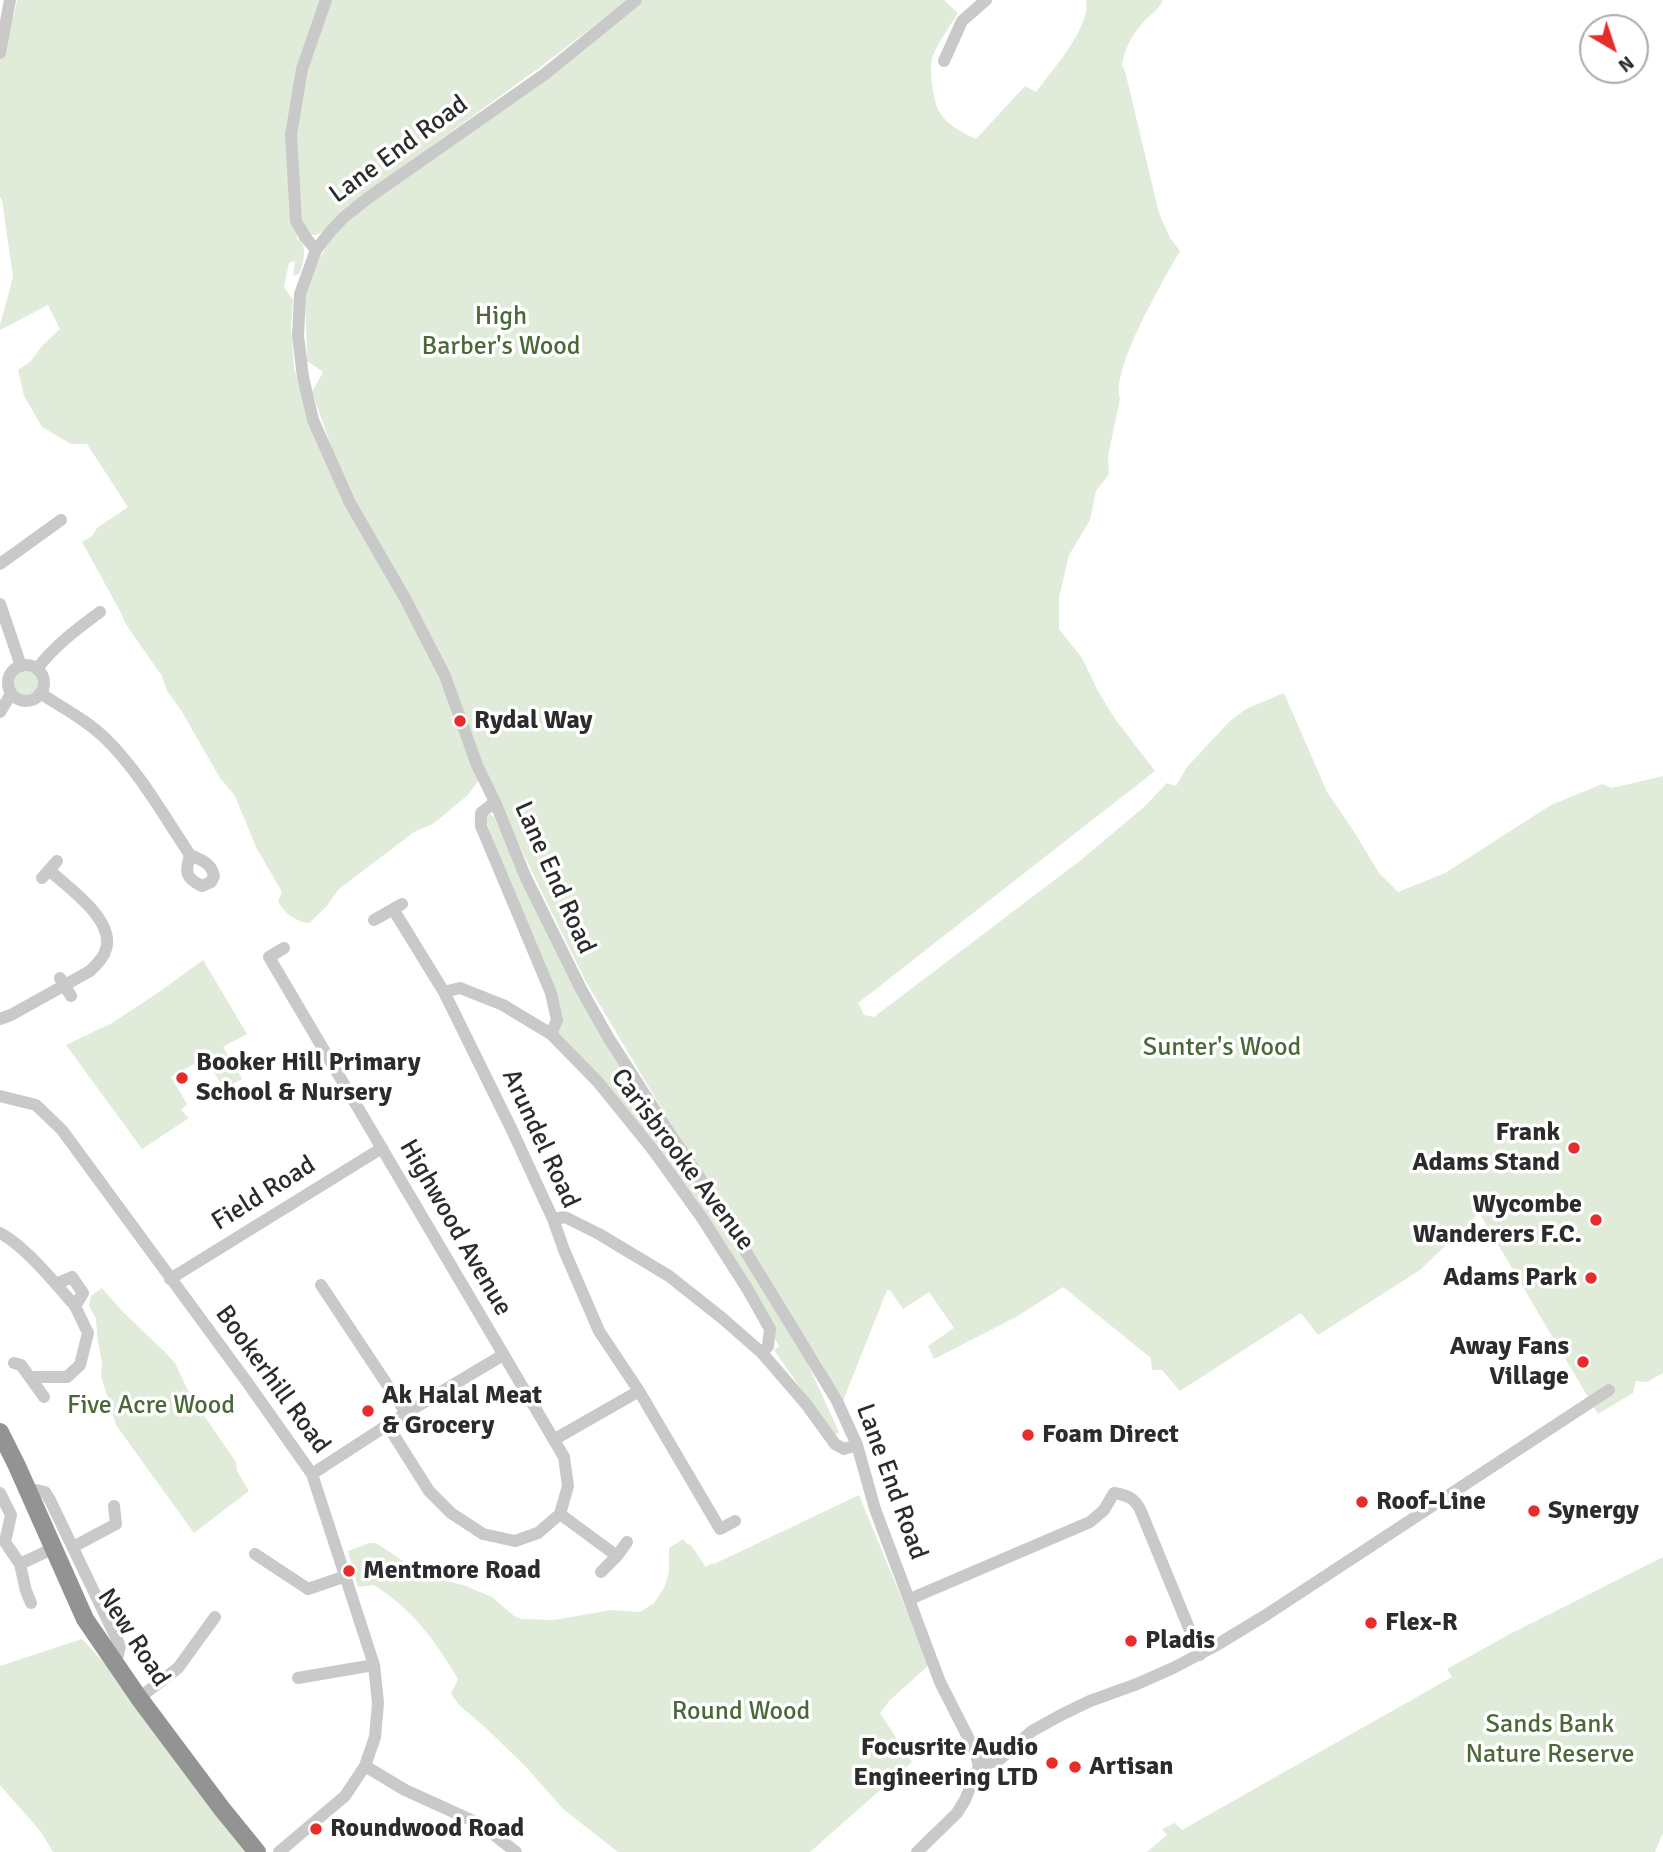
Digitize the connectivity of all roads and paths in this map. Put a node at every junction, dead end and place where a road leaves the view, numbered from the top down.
1 (10, 0) edge
2 (326, 0) edge
3 (636, 0) edge
4 (986, 0) edge
5 (0, 53) edge
6 (944, 61) dead end
7 (316, 250) junction
8 (61, 520) dead end
9 (0, 564) edge
10 (0, 604) edge
11 (100, 612) dead end
12 (21, 666) junction
13 (37, 670) junction
14 (40, 693) junction
15 (11, 694) junction
16 (0, 712) edge
17 (495, 802) junction
18 (190, 855) dead end
19 (50, 870) dead end
20 (374, 920) dead end
21 (284, 948) dead end
22 (444, 992) junction
23 (0, 1018) edge
24 (551, 1034) junction
25 (0, 1096) edge
26 (382, 1148) junction
27 (553, 1219) junction
28 (0, 1233) edge
29 (170, 1279) junction
30 (321, 1284) dead end
31 (762, 1353) junction
32 (503, 1354) junction
33 (14, 1363) dead end
34 (31, 1377) junction
35 (1609, 1390) dead end
36 (639, 1391) junction
37 (44, 1397) dead end
38 (406, 1413) junction
39 (388, 1426) junction
40 (0, 1432) edge
41 (555, 1439) junction
42 (857, 1445) junction
43 (313, 1474) junction
44 (0, 1493) edge
45 (29, 1493) junction
46 (114, 1506) dead end
47 (560, 1514) junction
48 (735, 1521) dead end
49 (627, 1542) dead end
50 (74, 1547) junction
51 (54, 1548) junction
52 (255, 1554) dead end
53 (617, 1556) junction
54 (20, 1564) junction
55 (601, 1572) dead end
56 (346, 1576) junction
57 (910, 1598) junction
58 (31, 1603) dead end
59 (214, 1616) dead end
60 (1200, 1655) junction
61 (113, 1661) junction
62 (374, 1665) junction
63 (298, 1678) dead end
64 (139, 1698) junction
65 (365, 1766) junction
66 (979, 1766) junction
67 (257, 1852) edge
68 (279, 1852) edge
69 (516, 1852) edge
70 (917, 1852) edge

1 - 5 street
2 - 7 street
3 - 7 street, Lane End Road
4 - 6 street
7 - 17 street, Lane End Road
8 - 9 street
10 - 12 street
11 - 13 street
12 - 13 street
12 - 15 street
13 - 14 street
14 - 15 street
14 - 18 street
15 - 16 street
17 - 24 street
17 - 42 street, Lane End Road
19 - 23 street
20 - 22 street, Arundel Road
21 - 26 street, Highwood Avenue
22 - 24 street, Carisbrooke Avenue
22 - 27 street, Arundel Road
24 - 31 street, Carisbrooke Avenue
25 - 29 street, Bookerhill Road
26 - 29 street, Field Road
26 - 32 street, Highwood Avenue
27 - 31 street
27 - 36 street, Arundel Road
28 - 34 street
29 - 43 street, Bookerhill Road
30 - 38 street
31 - 42 street
32 - 38 street
32 - 41 street, Highwood Avenue
33 - 34 street
34 - 37 street
35 - 60 street
36 - 41 street
36 - 48 street, Arundel Road
38 - 39 street
39 - 43 street
39 - 47 street
40 - 45 highway, New Road
41 - 47 street, Highwood Avenue
42 - 57 street, Lane End Road
43 - 56 street, Bookerhill Road
44 - 54 street
45 - 50 street
45 - 51 highway, New Road
46 - 50 street
47 - 53 street
49 - 53 street
50 - 61 street
51 - 54 street
51 - 61 highway, New Road
52 - 56 street
53 - 55 street
54 - 58 street
56 - 62 street, Bookerhill Road
57 - 60 street
57 - 66 street, Lane End Road
59 - 64 street
60 - 66 street
61 - 64 highway, New Road
62 - 63 street
62 - 65 street, Bookerhill Road
64 - 67 highway, New Road
65 - 68 street, Bookerhill Road
65 - 69 street
66 - 70 street

